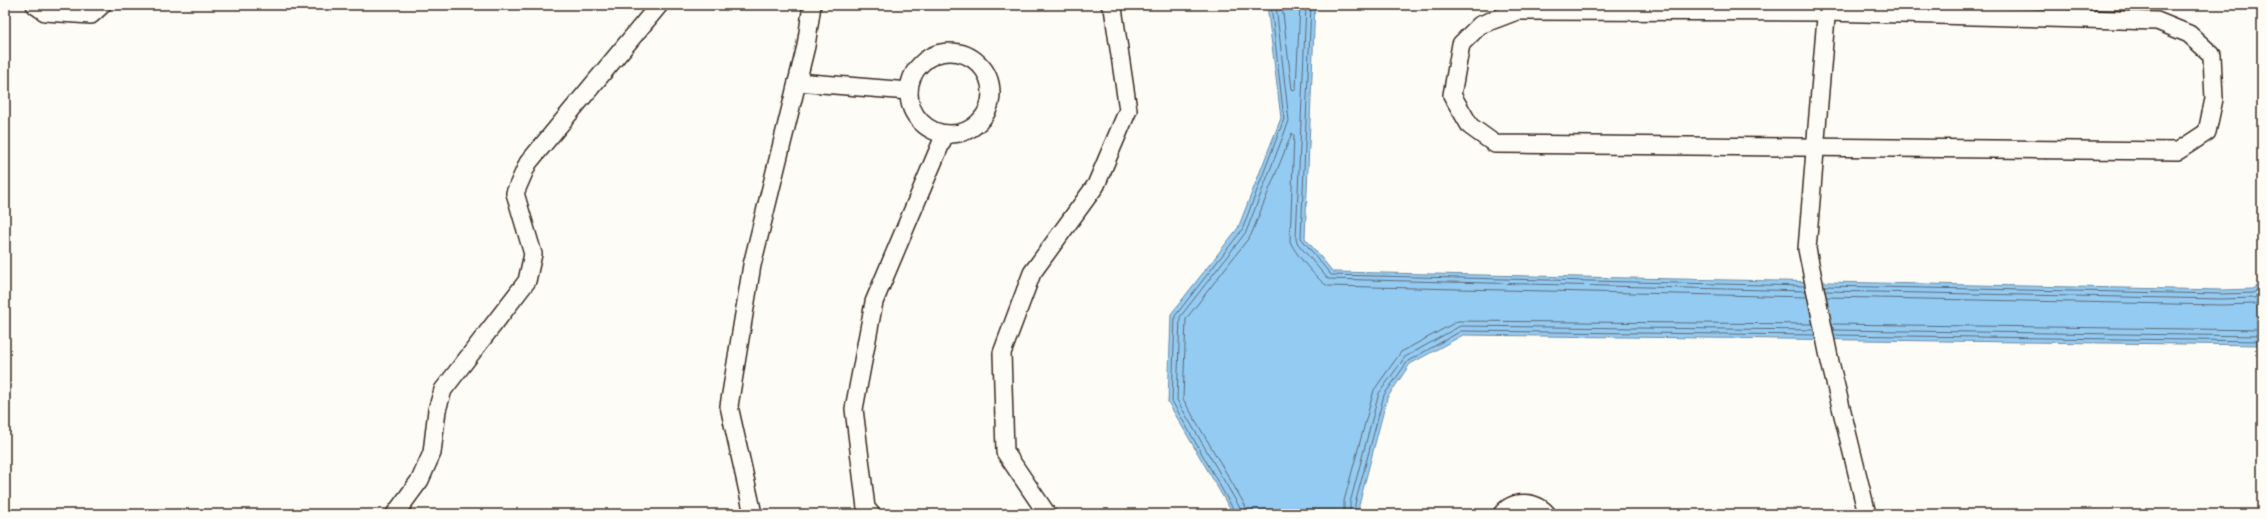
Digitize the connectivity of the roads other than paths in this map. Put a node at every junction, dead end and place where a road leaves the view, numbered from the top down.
1 (35, 5) edge
2 (102, 5) edge
3 (659, 5) edge
4 (812, 5) edge
5 (1110, 5) edge
6 (1826, 9) edge
7 (796, 82) junction
8 (909, 91) junction
9 (945, 134) junction
10 (1815, 146) junction
11 (395, 514) edge
12 (753, 514) edge
13 (871, 514) edge
14 (1047, 514) edge
15 (1502, 514) edge
16 (1547, 514) edge
17 (1867, 514) edge

1 - 2 lane
3 - 11 lane
4 - 7 lane
5 - 14 lane
6 - 10 lane
6 - 10 lane
6 - 10 lane
7 - 8 lane
7 - 12 lane
8 - 9 lane
8 - 9 lane
9 - 13 lane
10 - 17 lane
15 - 16 lane

